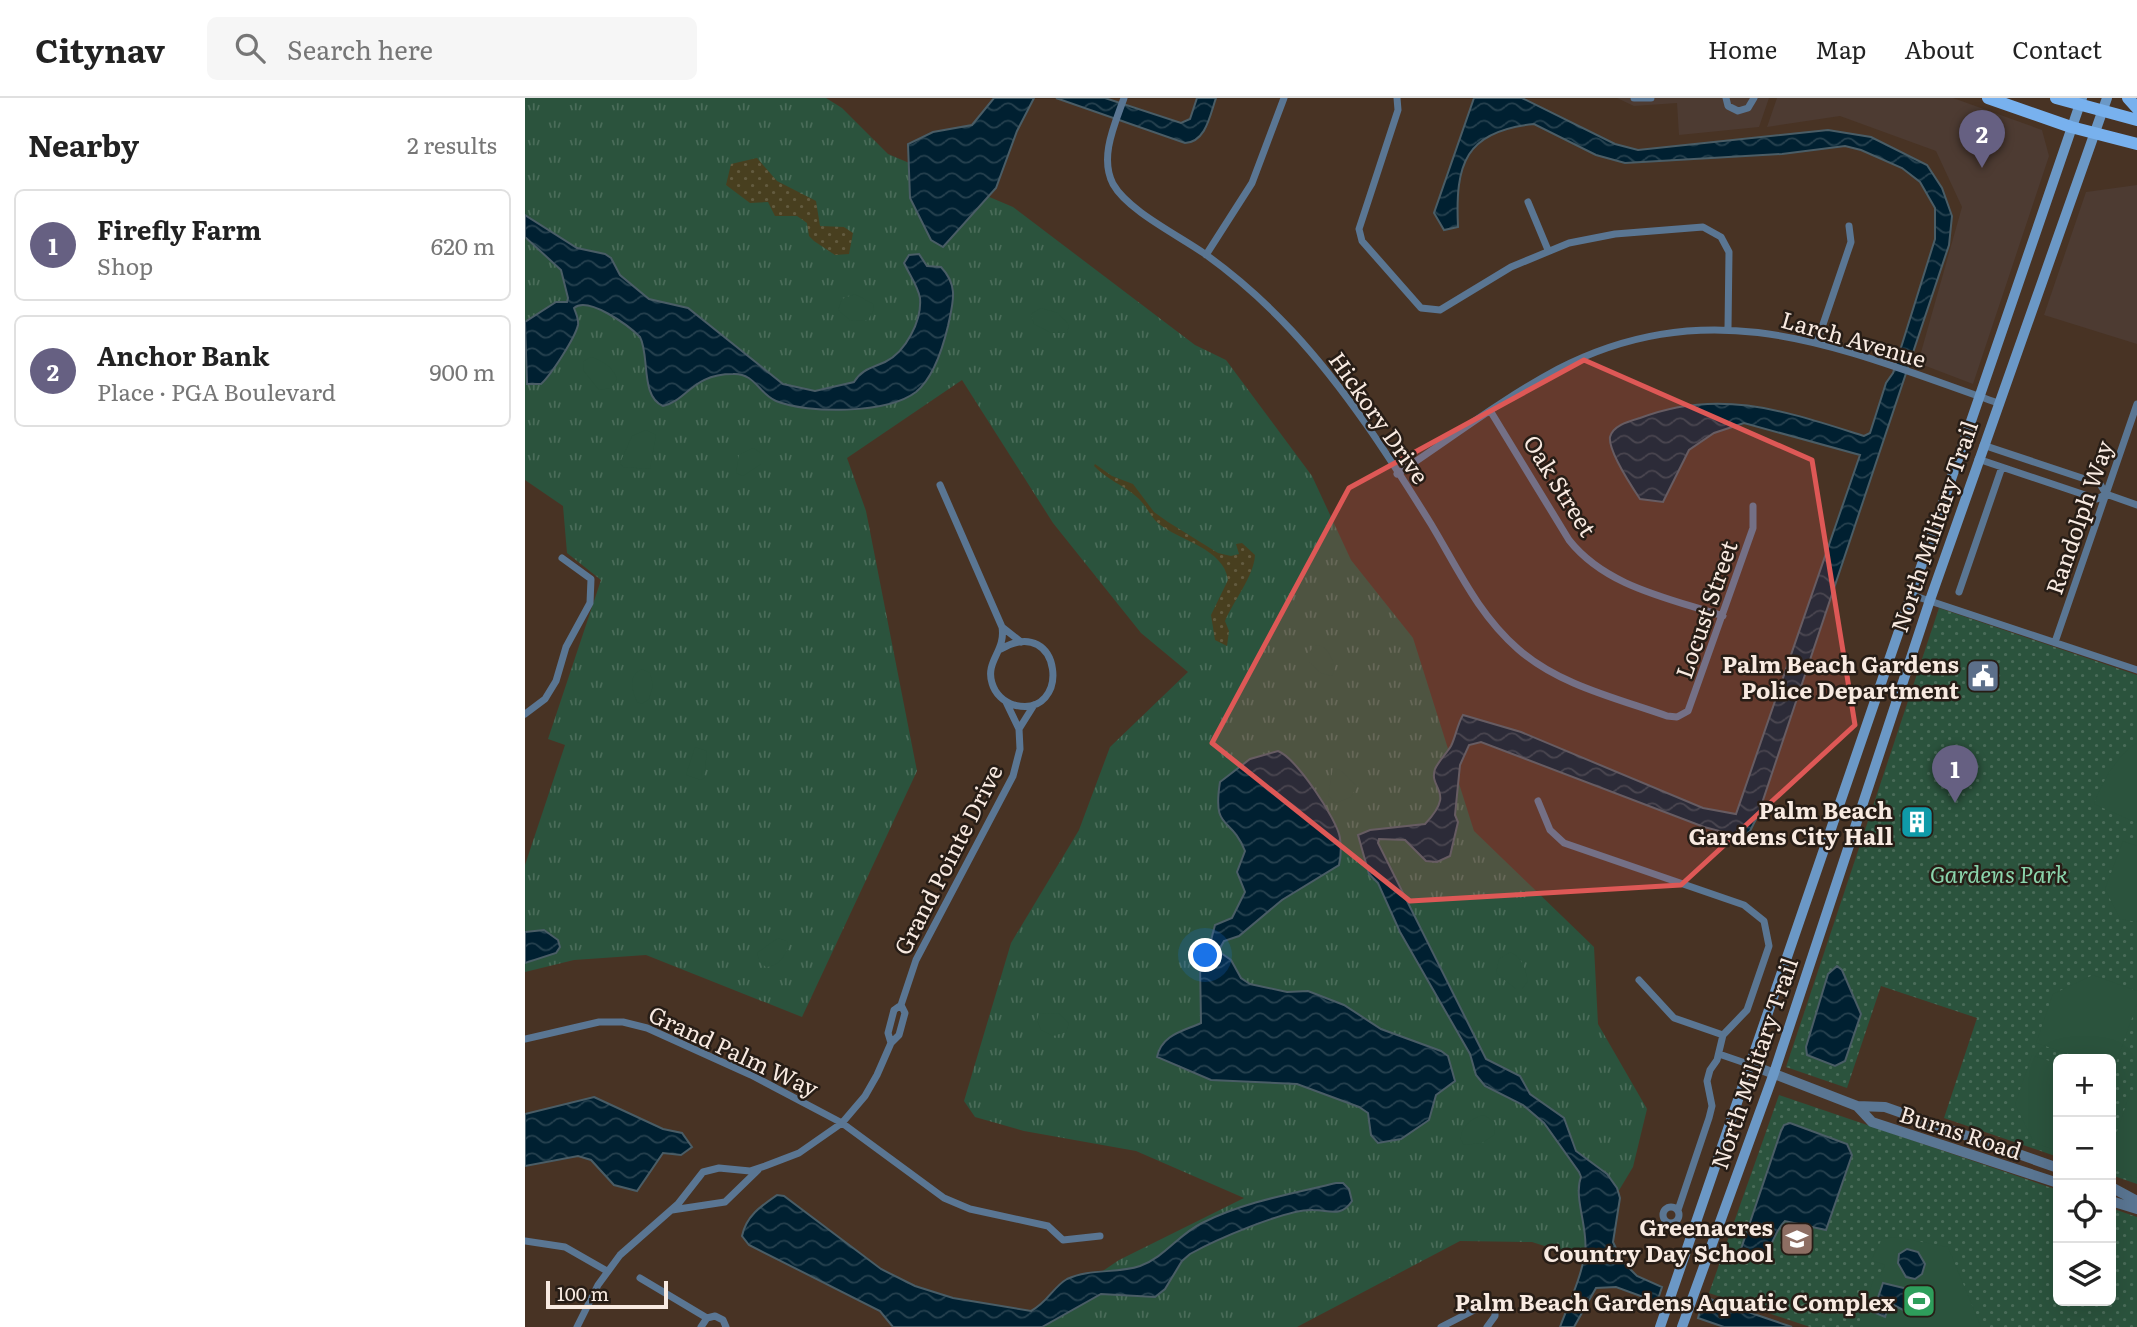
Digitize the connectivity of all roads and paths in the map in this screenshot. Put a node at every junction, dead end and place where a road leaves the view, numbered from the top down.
1 (1284, 98) edge
2 (1397, 98) edge
3 (1634, 98) edge
4 (1651, 98) edge
5 (1726, 98) edge
6 (1753, 98) edge
7 (1988, 98) edge
8 (2056, 98) edge
9 (2107, 98) edge
10 (2128, 98) edge
11 (1124, 100) edge
12 (2081, 102) edge
13 (2137, 108) edge
14 (2102, 112) junction
15 (2137, 120) edge
16 (2071, 127) junction
17 (2095, 134) junction
18 (2137, 144) edge
19 (1528, 201) dead end
20 (1849, 226) dead end
21 (1548, 250) junction
22 (1206, 255) junction
23 (1728, 329) junction
24 (1817, 342) junction
25 (1979, 397) junction
26 (1998, 403) junction
27 (2137, 404) edge
28 (1491, 412) junction
29 (1983, 445) junction
30 (1978, 459) junction
31 (2002, 467) junction
32 (1397, 474) junction
33 (940, 485) dead end
34 (2106, 494) junction
35 (2137, 505) edge
36 (1753, 506) dead end
37 (562, 558) dead end
38 (1959, 592) dead end
39 (1912, 594) junction
40 (1930, 600) junction
41 (1723, 616) junction
42 (1002, 627) junction
43 (1021, 642) junction
44 (2055, 642) junction
45 (1001, 649) junction
46 (2137, 670) edge
47 (1006, 701) junction
48 (1035, 703) junction
49 (525, 714) edge
50 (1677, 717) joint
51 (1019, 729) junction
52 (1538, 800) dead end
53 (1639, 979) dead end
54 (1723, 1035) junction
55 (525, 1039) edge
56 (1719, 1054) junction
57 (1751, 1065) junction
58 (1774, 1073) junction
59 (1857, 1106) junction
60 (842, 1123) junction
61 (765, 1166) junction
62 (2053, 1166) edge
63 (2053, 1181) edge
64 (2116, 1190) edge
65 (2137, 1200) edge
66 (2116, 1203) edge
67 (2137, 1209) edge
68 (672, 1210) junction
69 (1678, 1210) dead end
70 (1100, 1236) dead end
71 (525, 1241) edge
72 (607, 1271) junction
73 (640, 1278) dead end
74 (707, 1318) junction
75 (577, 1327) edge
76 (701, 1327) edge
77 (726, 1327) edge
78 (1441, 1327) edge
79 (1487, 1327) edge
80 (1660, 1327) edge
81 (1682, 1327) edge

1 - 22 street
2 - 21 street
3 - 4 street
5 - 6 street
7 - 16 main road
8 - 12 main road
9 - 14 main road, North Military Trail
10 - 13 main road
11 - 22 street, Hickory Drive
12 - 14 main road
12 - 16 main road, North Military Trail
14 - 15 main road
14 - 17 main road, North Military Trail
16 - 17 main road
16 - 25 main road, North Military Trail
17 - 18 main road
17 - 26 main road, North Military Trail
19 - 21 street
20 - 24 street
21 - 23 street
22 - 32 street, Hickory Drive
23 - 24 street, Larch Avenue
23 - 28 street, Larch Avenue
24 - 25 street, Larch Avenue
25 - 26 street, Larch Avenue
25 - 39 main road, North Military Trail
26 - 29 main road, North Military Trail
27 - 34 street, Randolph Way
28 - 32 street, Larch Avenue
28 - 41 street, Oak Street
29 - 30 main road, North Military Trail
29 - 34 street
30 - 31 street
30 - 40 main road, North Military Trail
31 - 34 street
31 - 38 street
32 - 50 street, Hickory Drive
33 - 42 street, Grand Pointe Drive
34 - 35 street
34 - 44 street, Randolph Way
36 - 41 street, Locust Street
37 - 49 street
39 - 40 street
39 - 57 main road, North Military Trail
40 - 44 street
40 - 58 main road, North Military Trail
41 - 50 street, Locust Street
42 - 43 street, Grand Pointe Drive
42 - 45 street, Grand Pointe Drive
43 - 45 street
43 - 48 street, Grand Pointe Drive
44 - 46 street
45 - 47 street, Grand Pointe Drive
47 - 48 street
47 - 51 street, Grand Pointe Drive
48 - 51 street, Grand Pointe Drive
51 - 60 street, Grand Pointe Drive
52 - 54 street
53 - 54 street
54 - 56 street
55 - 60 street, Grand Palm Way
56 - 57 street
56 - 69 street
57 - 58 street, Burns Road
57 - 80 main road, North Military Trail
58 - 59 street, Burns Road
58 - 81 main road, North Military Trail
59 - 62 street, Burns Road
59 - 63 street, Burns Road
60 - 61 street, Grand Pointe Drive
60 - 70 street, Grand Palm Way
61 - 68 street
61 - 68 street
64 - 65 street
66 - 67 street
68 - 72 street
71 - 72 street
72 - 75 street
73 - 74 street
74 - 76 street
74 - 77 street
78 - 79 street

